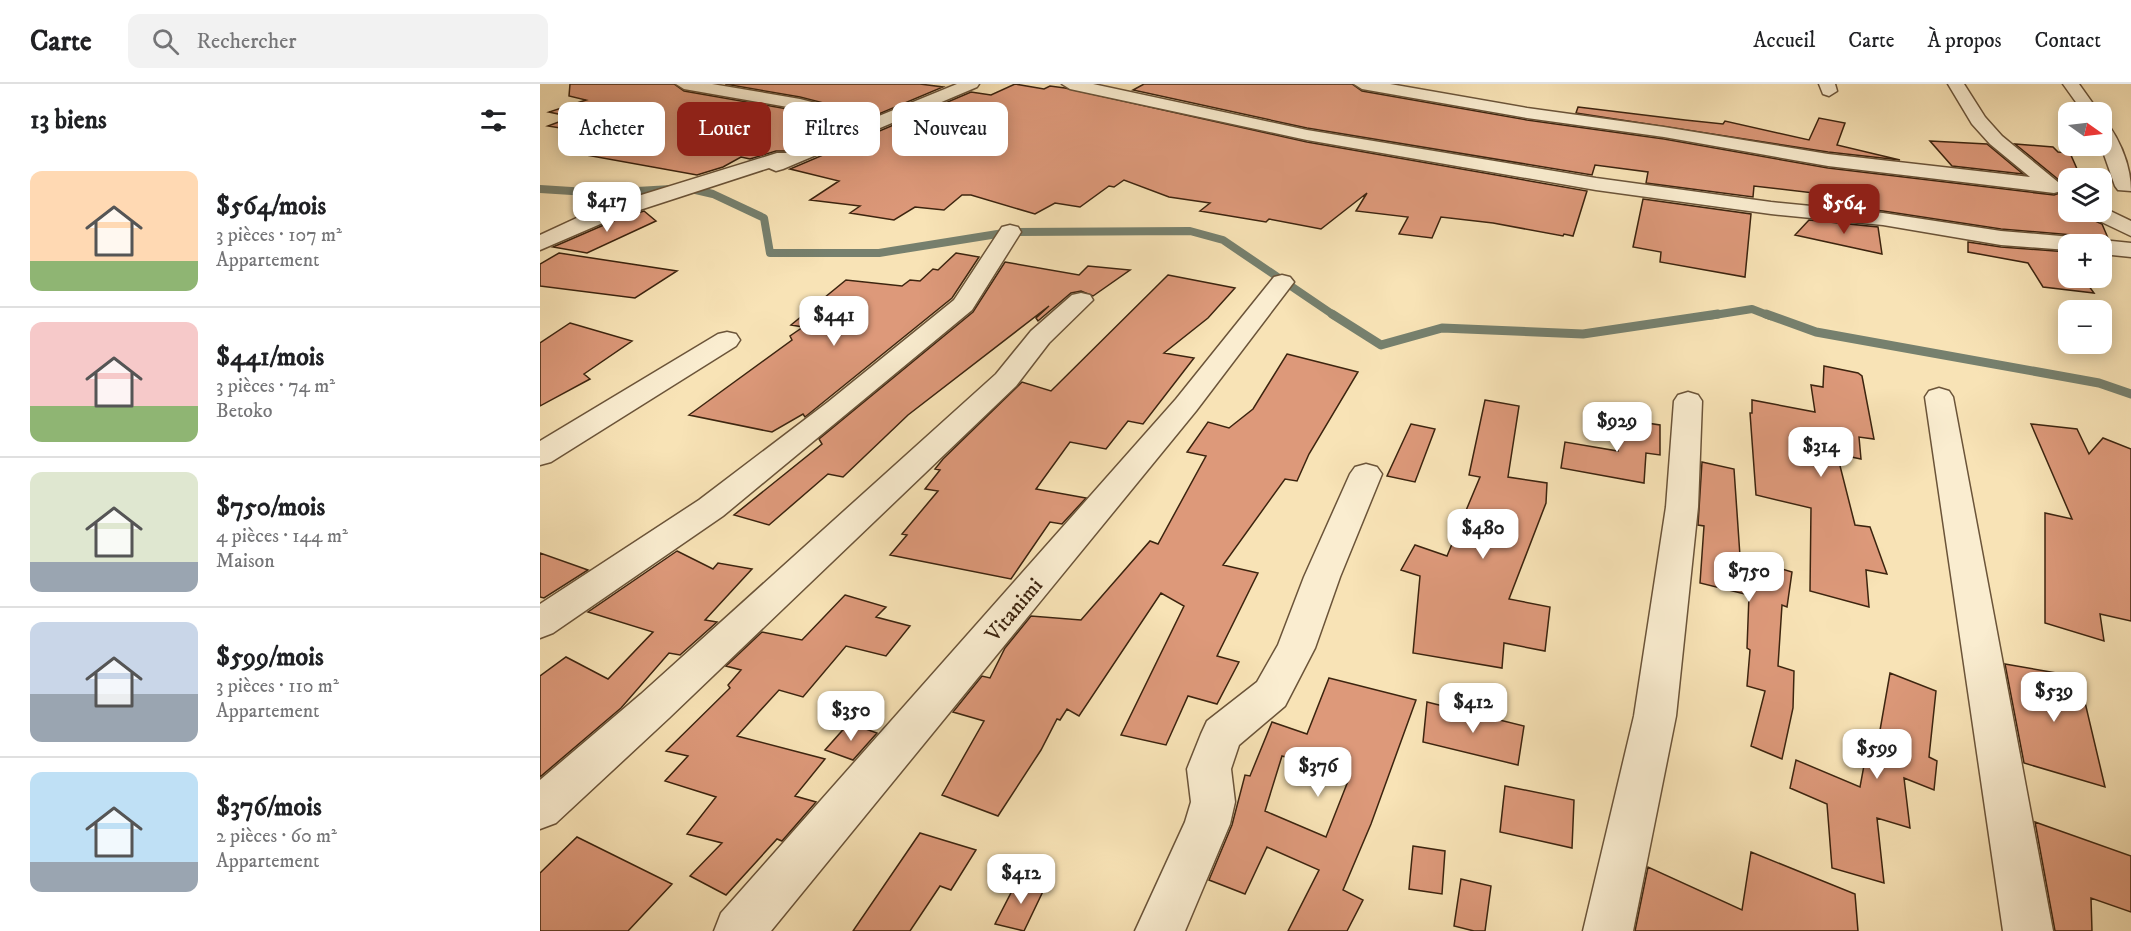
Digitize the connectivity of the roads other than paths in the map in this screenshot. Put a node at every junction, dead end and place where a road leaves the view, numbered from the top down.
1 (684, 84) edge
2 (933, 84) edge
3 (1070, 84) edge
4 (1362, 84) edge
5 (1956, 84) edge
6 (2071, 84) edge
7 (964, 87) edge
8 (788, 102) edge
9 (2084, 102) edge
10 (880, 121) edge
11 (2112, 149) edge
12 (797, 156) edge
13 (2125, 186) dead end
14 (2058, 189) edge
15 (2058, 191) edge
16 (2112, 220) edge
17 (2131, 229) edge
18 (1010, 232) dead end
19 (540, 243) edge
20 (2058, 243) edge
21 (2112, 248) edge
22 (2131, 250) edge
23 (1282, 282) dead end
24 (1081, 300) dead end
25 (727, 339) dead end
26 (1939, 397) dead end
27 (1688, 401) dead end
28 (540, 455) edge
29 (1366, 474) dead end
30 (540, 623) edge
31 (540, 808) edge
32 (740, 931) edge
33 (1160, 931) edge
34 (1608, 931) edge
35 (2028, 931) edge

1 - 8 street
2 - 7 street
3 - 20 street
4 - 15 street
5 - 14 street
6 - 9 street
7 - 10 street
11 - 13 street
12 - 19 street
16 - 17 street
18 - 30 street
21 - 22 street
23 - 32 street, Vitanimi
24 - 31 street
25 - 28 street
26 - 35 street
27 - 34 street
29 - 33 street

